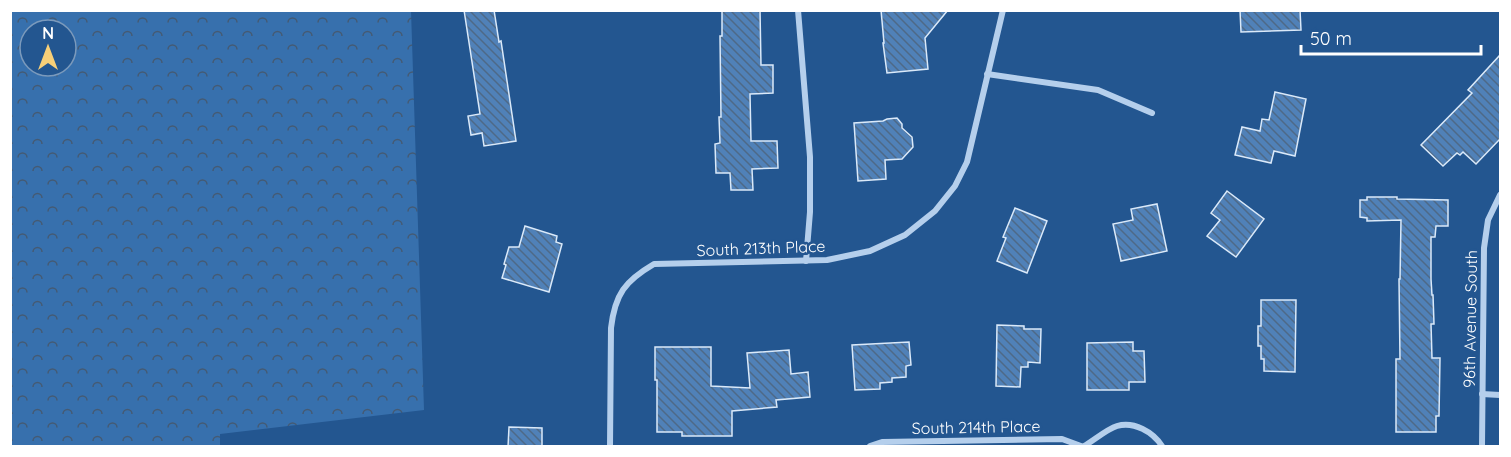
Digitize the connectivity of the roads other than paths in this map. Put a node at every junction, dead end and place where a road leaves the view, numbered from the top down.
1 (798, 10) edge
2 (1003, 10) edge
3 (987, 74) junction
4 (1152, 113) dead end
5 (1500, 195) edge
6 (806, 261) junction
7 (1482, 394) junction
8 (1500, 395) edge
9 (610, 447) edge
10 (870, 447) edge
11 (1082, 447) edge
12 (1162, 447) edge
13 (1482, 447) edge

1 - 6 street
2 - 3 street, South 213th Place
3 - 4 street
3 - 6 street, South 213th Place
5 - 7 street, 96th Avenue South
6 - 9 street, South 213th Place
7 - 8 street
7 - 13 street, 96th Avenue South
10 - 11 street, South 214th Place
11 - 12 street, South 214th Place

